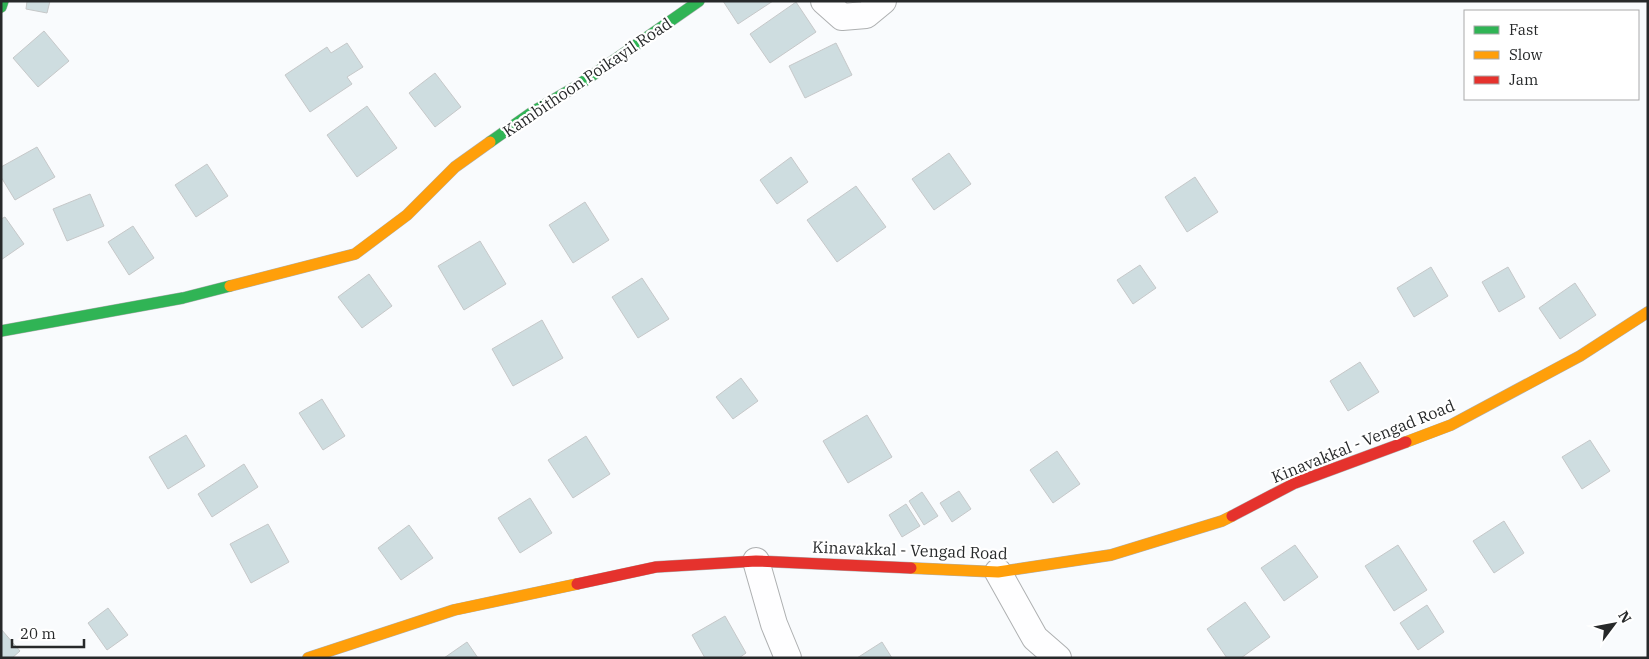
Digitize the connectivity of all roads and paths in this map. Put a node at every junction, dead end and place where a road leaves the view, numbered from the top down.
1 (3, 1) edge
2 (699, 1) edge
3 (824, 1) edge
4 (883, 1) edge
5 (1, 7) edge
6 (1648, 312) edge
7 (1, 331) edge
8 (756, 562) junction
9 (998, 572) junction
10 (308, 658) edge
11 (788, 658) edge
12 (1058, 658) edge

1 - 5 main road
2 - 7 main road, Kambithoon Poikayil Road
3 - 4 street
6 - 9 main road, Kinavakkal - Vengad Road
8 - 9 main road, Kinavakkal - Vengad Road
8 - 10 main road, Kinavakkal - Vengad Road
8 - 11 street
9 - 12 street

